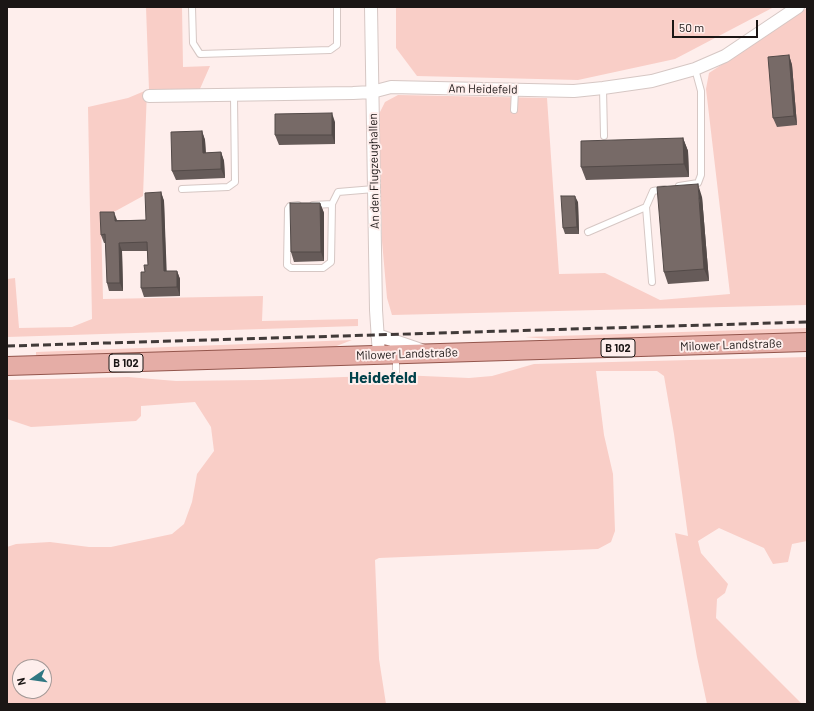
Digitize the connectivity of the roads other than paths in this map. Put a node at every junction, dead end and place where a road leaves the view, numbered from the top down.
1 (192, 7) edge
2 (336, 7) edge
3 (370, 7) edge
4 (798, 7) edge
5 (695, 69) junction
6 (603, 88) junction
7 (515, 90) junction
8 (372, 92) junction
9 (149, 96) dead end
10 (234, 96) junction
11 (514, 110) dead end
12 (604, 136) dead end
13 (676, 187) edge
14 (668, 188) edge
15 (182, 189) dead end
16 (374, 189) junction
17 (332, 204) junction
18 (646, 207) junction
19 (588, 232) dead end
20 (652, 282) dead end
21 (377, 335) junction
22 (807, 342) edge
23 (429, 353) junction
24 (387, 355) junction
25 (7, 366) edge
26 (396, 372) dead end

1 - 2 lane
3 - 8 street, An den Flugzeughallen
4 - 5 street, Am Heidefeld
5 - 6 street, Am Heidefeld
5 - 13 lane
6 - 7 street, Am Heidefeld
6 - 12 lane
7 - 8 street, Am Heidefeld
7 - 11 lane
8 - 10 street, Am Heidefeld
8 - 16 street, An den Flugzeughallen
9 - 10 street, Am Heidefeld
10 - 15 lane
14 - 18 lane
16 - 17 lane
16 - 21 street, An den Flugzeughallen
17 - 17 lane
18 - 19 lane
18 - 20 lane
21 - 23 street
21 - 24 street, An den Flugzeughallen
22 - 23 main road, Milower Landstraße / B 102
23 - 24 main road, Milower Landstraße / B 102
24 - 25 main road, Milower Landstraße / B 102
24 - 26 lane

